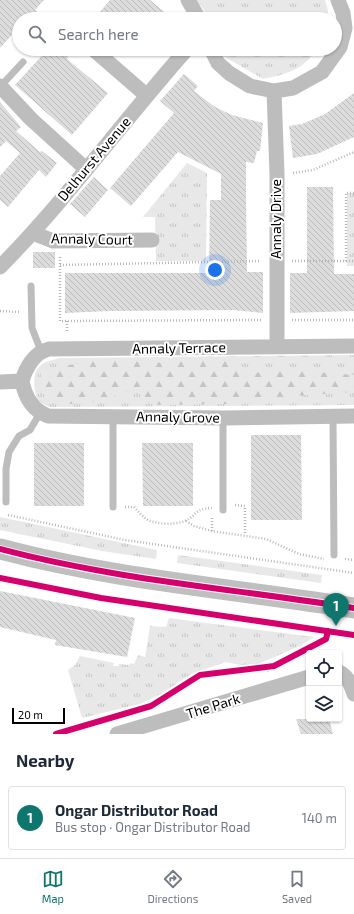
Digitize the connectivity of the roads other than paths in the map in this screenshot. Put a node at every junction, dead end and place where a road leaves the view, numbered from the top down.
1 (188, 0) edge
2 (345, 8) edge
3 (195, 12) edge
4 (342, 39) edge
5 (101, 56) edge
6 (181, 56) edge
7 (214, 56) edge
8 (334, 56) edge
9 (23, 62) dead end
10 (0, 86) edge
11 (274, 91) junction
12 (146, 95) junction
13 (86, 169) junction
14 (33, 233) junction
15 (152, 240) dead end
16 (0, 267) edge
17 (31, 286) dead end
18 (354, 346) edge
19 (276, 347) junction
20 (41, 351) junction
21 (22, 381) junction
22 (0, 382) edge
23 (40, 413) junction
24 (113, 416) junction
25 (333, 416) junction
26 (354, 416) edge
27 (223, 418) junction
28 (6, 502) dead end
29 (113, 507) road end
30 (223, 507) road end
31 (0, 549) edge
32 (331, 557) road end
33 (354, 608) edge
34 (342, 674) edge
35 (306, 678) edge
36 (354, 694) edge
37 (158, 728) edge
38 (117, 734) edge

1 - 3 street
2 - 4 street
5 - 12 street
6 - 12 street, Delhurst Avenue
7 - 11 street
8 - 11 street
9 - 10 lane
10 - 13 street
11 - 19 street, Annaly Drive
12 - 13 street, Delhurst Avenue
13 - 14 street, Delhurst Avenue
14 - 15 street, Annaly Court
14 - 16 street, Delhurst Avenue
17 - 20 lane
18 - 19 street, Annaly Terrace
19 - 20 street, Annaly Terrace
20 - 21 street
21 - 22 street
21 - 23 street
23 - 24 street, Annaly Grove
23 - 28 lane
24 - 27 street, Annaly Grove
24 - 29 lane
25 - 26 street, Annaly Grove
25 - 27 street, Annaly Grove
25 - 32 lane
27 - 30 lane
31 - 33 street
34 - 36 street
35 - 37 street, The Park
37 - 38 street, The Park

